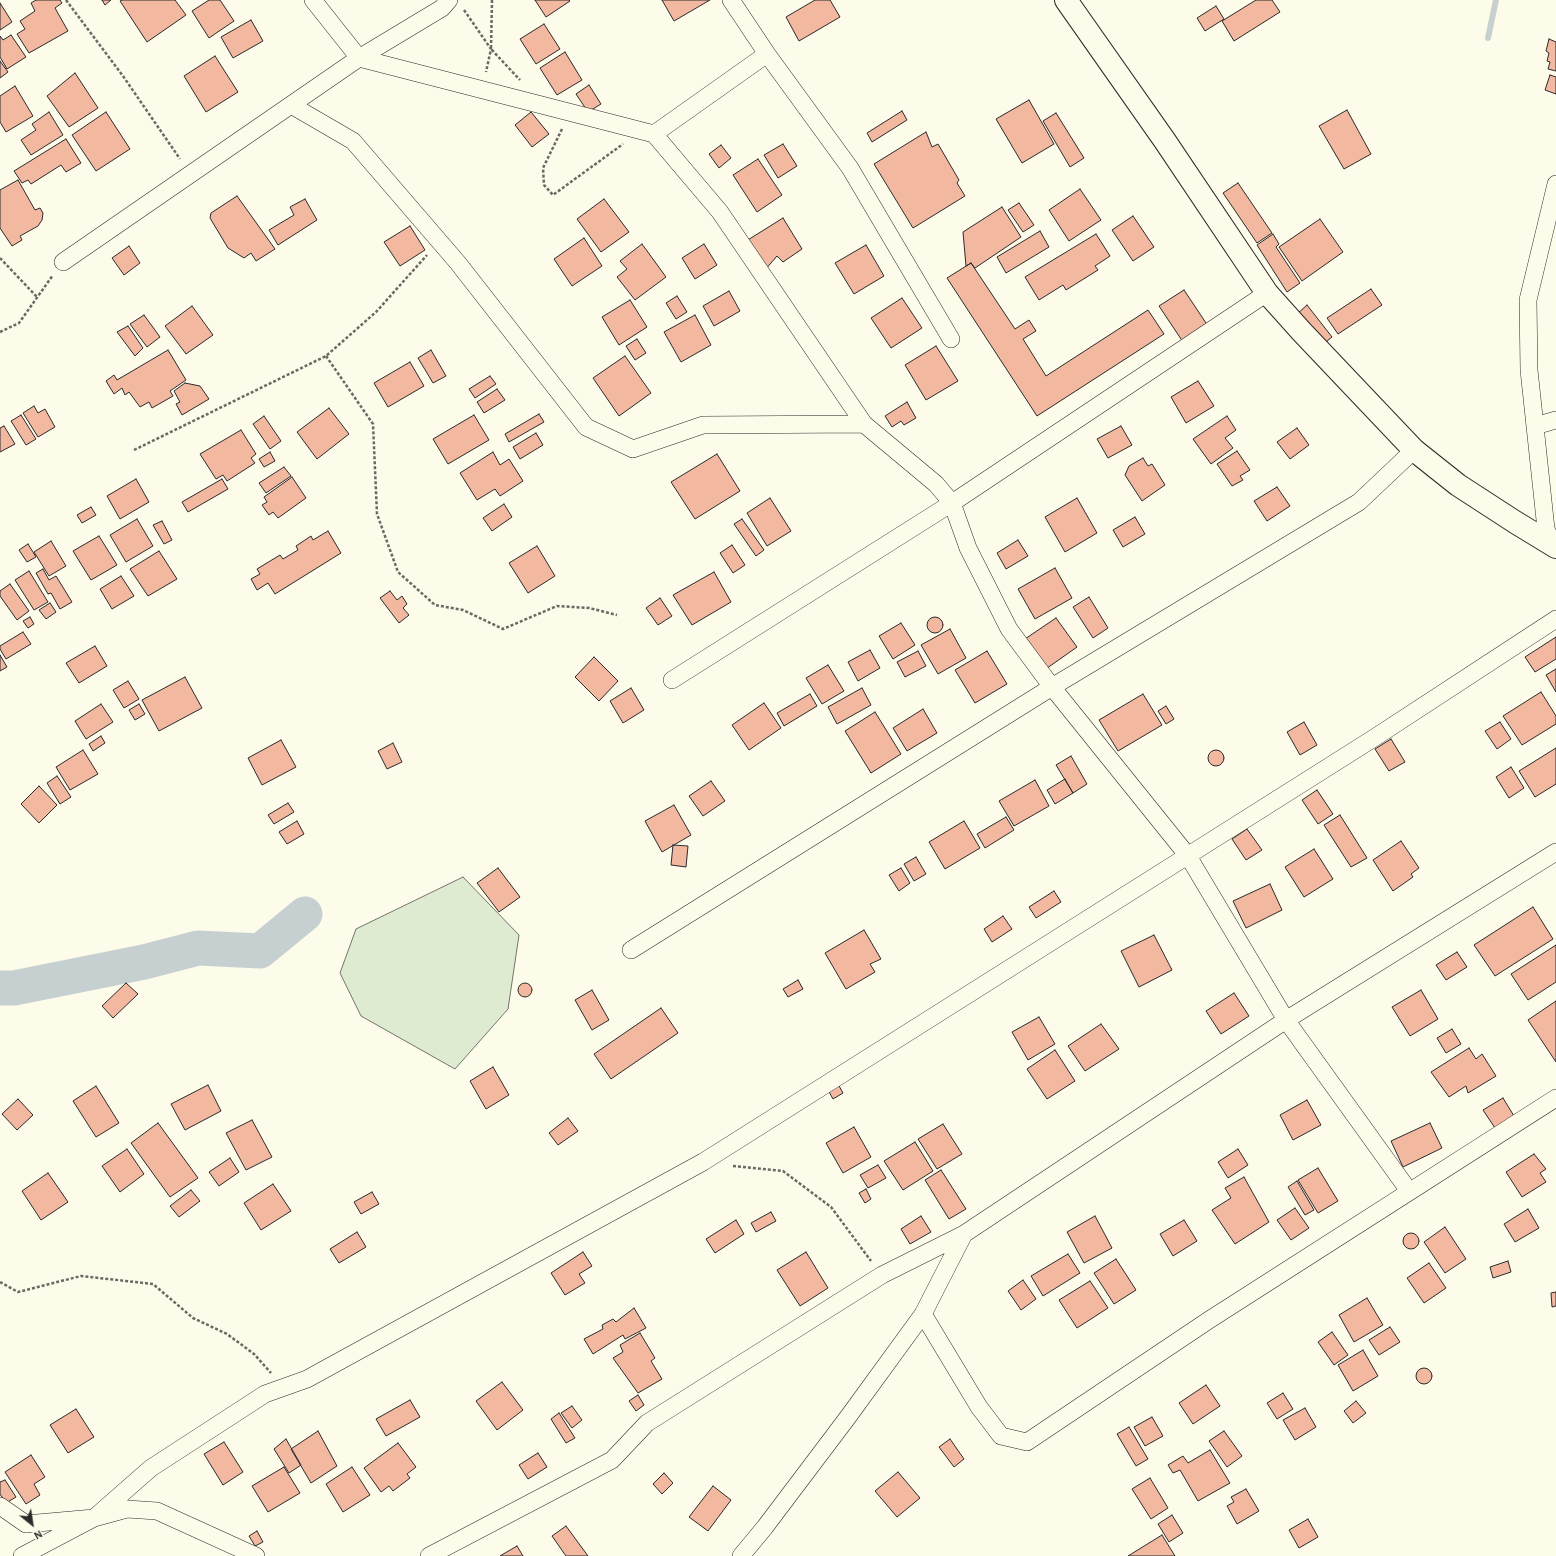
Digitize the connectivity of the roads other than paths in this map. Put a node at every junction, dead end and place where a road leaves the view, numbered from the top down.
1 (313, 0) edge
2 (731, 0) edge
3 (1066, 0) edge
4 (455, 3) edge
5 (767, 54) junction
6 (359, 58) junction
7 (291, 105) junction
8 (647, 132) junction
9 (1556, 184) edge
10 (63, 262) road end
11 (1267, 293) junction
12 (951, 339) dead end
13 (1556, 420) edge
14 (864, 424) junction
15 (1535, 426) junction
16 (1414, 450) junction
17 (952, 504) junction
18 (1555, 546) edge
19 (1556, 619) edge
20 (672, 680) dead end
21 (1052, 687) junction
22 (1556, 852) edge
23 (1188, 856) junction
24 (631, 950) dead end
25 (1286, 1020) junction
26 (1556, 1098) edge
27 (1409, 1191) junction
28 (964, 1234) junction
29 (923, 1314) junction
30 (0, 1506) edge
31 (94, 1518) junction
32 (22, 1556) edge
33 (256, 1556) edge
34 (429, 1556) edge
35 (741, 1556) edge

1 - 6 street
2 - 5 street
3 - 11 highway
4 - 6 street
5 - 8 street
5 - 12 street
6 - 7 street
6 - 8 street
7 - 10 street
7 - 14 street
8 - 14 street
9 - 15 street
11 - 16 highway
11 - 17 street
13 - 15 street
14 - 17 street
15 - 18 street
16 - 18 highway
16 - 21 street
17 - 20 street
17 - 21 street
19 - 23 street
21 - 23 street
21 - 24 street
22 - 25 street
23 - 25 street
23 - 31 street
25 - 27 street
25 - 28 street
26 - 27 street
27 - 29 street
28 - 29 street
28 - 34 street
29 - 35 street
30 - 31 street
31 - 32 street
31 - 33 street

